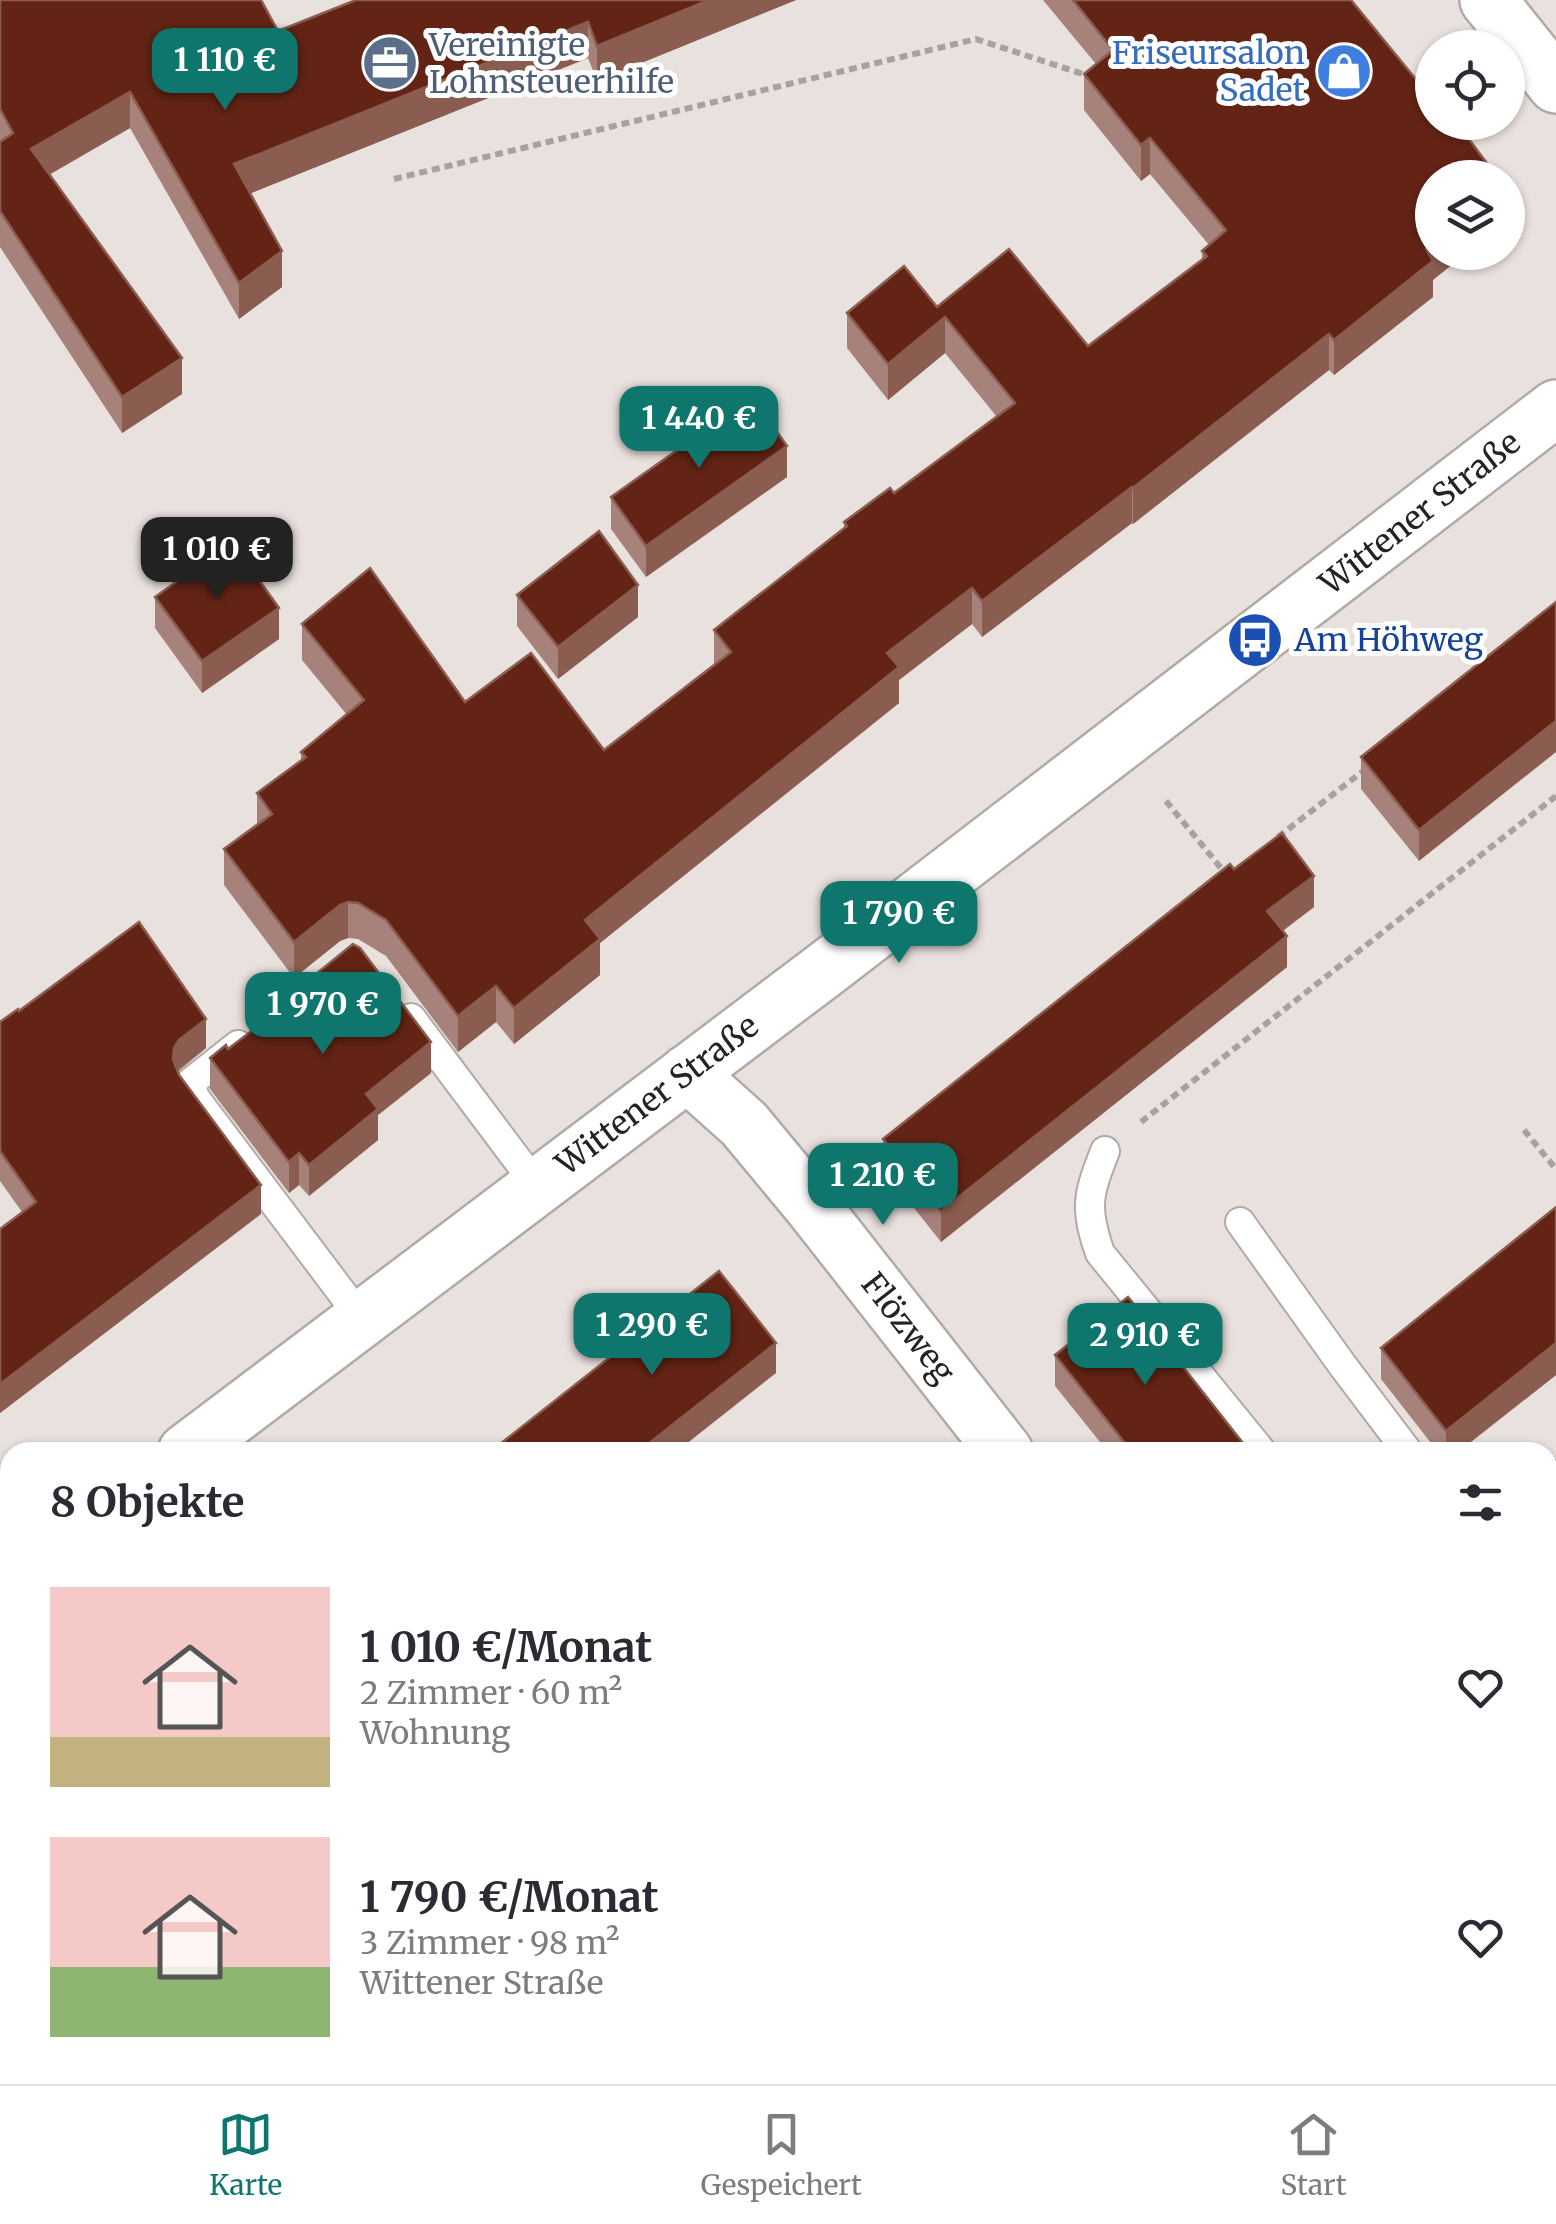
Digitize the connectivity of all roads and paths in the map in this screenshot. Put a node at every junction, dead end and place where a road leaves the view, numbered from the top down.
1 (1488, 0) edge
2 (1108, 83) edge
3 (1556, 84) edge
4 (394, 179) dead end
5 (1556, 408) edge
6 (1369, 766) edge
7 (1556, 796) edge
8 (1166, 800) dead end
9 (1275, 840) edge
10 (1228, 877) edge
11 (393, 995) edge
12 (263, 1025) edge
13 (686, 1074) junction
14 (1524, 1130) dead end
15 (889, 1145) edge
16 (1105, 1151) joint
17 (1556, 1169) edge
18 (537, 1186) junction
19 (812, 1206) junction
20 (1240, 1222) dead end
21 (361, 1318) junction
22 (199, 1442) edge
23 (997, 1442) edge
24 (1254, 1442) edge
25 (1400, 1442) edge

1 - 3 main road
2 - 4 path
5 - 13 main road, Wittener Straße
6 - 9 path
7 - 16 path
8 - 10 path
11 - 18 lane
12 - 21 lane
13 - 18 main road, Wittener Straße
13 - 19 main road, Flözweg
14 - 17 path
15 - 19 path
16 - 24 lane
18 - 21 main road, Wittener Straße
19 - 23 main road, Flözweg
20 - 25 lane
21 - 22 main road, Wittener Straße

